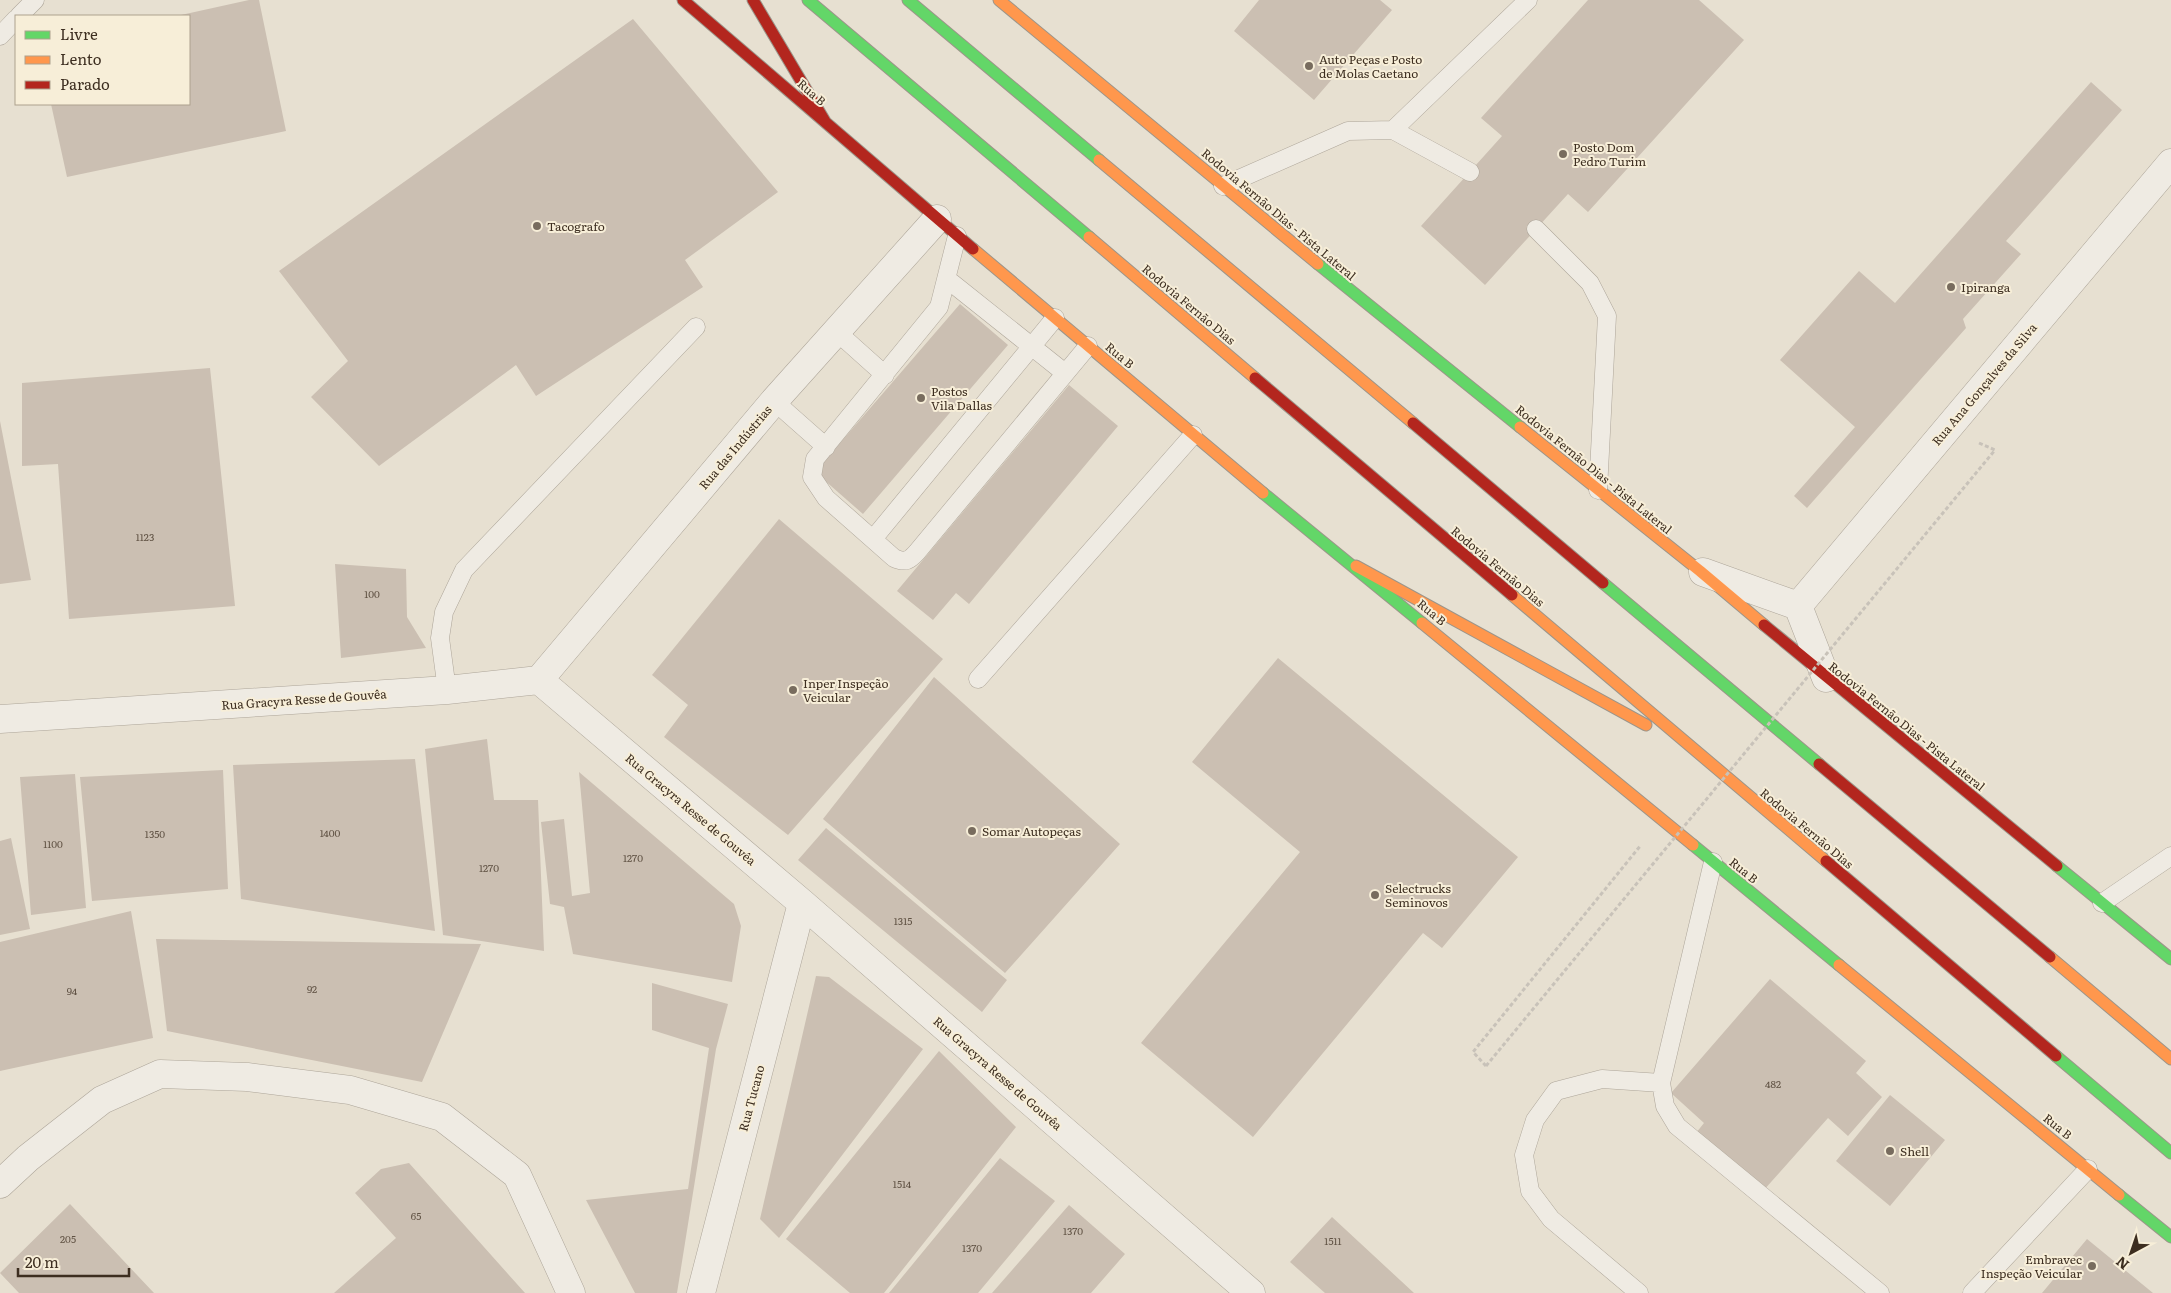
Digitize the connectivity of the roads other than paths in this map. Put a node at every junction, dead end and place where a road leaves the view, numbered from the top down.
1 (34, 0) edge
2 (683, 0) edge
3 (754, 0) edge
4 (808, 0) edge
5 (908, 0) edge
6 (999, 0) edge
7 (1528, 0) edge
8 (20, 15) edge
9 (15, 20) edge
10 (0, 36) edge
11 (826, 123) junction
12 (1393, 130) junction
13 (2171, 163) edge
14 (1470, 172) dead end
15 (1223, 186) junction
16 (947, 228) junction
17 (1536, 229) dead end
18 (947, 279) junction
19 (1055, 318) junction
20 (696, 328) dead end
21 (837, 332) junction
22 (1032, 346) junction
23 (1088, 346) junction
24 (1065, 373) junction
25 (885, 375) junction
26 (774, 401) junction
27 (1193, 435) junction
28 (826, 447) junction
29 (1598, 490) junction
30 (873, 539) junction
31 (1356, 566) junction
32 (1700, 571) junction
33 (1798, 606) junction
34 (978, 678) dead end
35 (1826, 678) junction
36 (539, 680) junction
37 (447, 690) junction
38 (0, 719) edge
39 (1698, 753) junction
40 (2171, 856) edge
41 (1713, 862) junction
42 (802, 903) junction
43 (2102, 903) junction
44 (2171, 959) edge
45 (2171, 1059) edge
46 (1661, 1083) junction
47 (2171, 1153) edge
48 (2088, 1169) junction
49 (0, 1184) edge
50 (2171, 1237) edge
51 (570, 1293) edge
52 (701, 1293) edge
53 (1250, 1293) edge
54 (1639, 1293) edge
55 (1880, 1293) edge
56 (1972, 1293) edge

1 - 8 lane
2 - 11 main road, Rua B
3 - 11 main road
4 - 39 main road, Rodovia Fernão Dias
5 - 45 main road
6 - 15 main road, Rodovia Fernão Dias - Pista Lateral
7 - 12 lane
9 - 10 lane
11 - 16 main road, Rua B
12 - 14 lane
12 - 15 lane
13 - 33 street, Rua Ana Gonçalves da Silva
15 - 29 main road, Rodovia Fernão Dias - Pista Lateral
16 - 18 lane
16 - 19 main road, Rua B
16 - 21 street, Rua das Indústrias
17 - 29 lane
18 - 22 lane
18 - 25 lane
19 - 22 lane
19 - 23 main road, Rua B
20 - 37 lane
21 - 25 lane
21 - 26 street, Rua das Indústrias
22 - 24 lane
22 - 30 lane
23 - 24 lane
23 - 27 main road, Rua B
24 - 30 lane
25 - 28 lane
26 - 28 lane
26 - 36 street, Rua das Indústrias
27 - 31 main road, Rua B
27 - 34 lane
28 - 30 lane
29 - 32 main road, Rodovia Fernão Dias - Pista Lateral
31 - 39 main road
31 - 41 main road, Rua B
32 - 33 street
32 - 35 main road, Rodovia Fernão Dias - Pista Lateral
33 - 35 street
35 - 43 main road, Rodovia Fernão Dias - Pista Lateral
36 - 37 street, Rua Gracyra Resse de Gouvêa
36 - 42 street, Rua Gracyra Resse de Gouvêa
37 - 38 street, Rua Gracyra Resse de Gouvêa
39 - 47 main road, Rodovia Fernão Dias
40 - 43 lane
41 - 46 lane
41 - 48 main road, Rua B
42 - 52 street, Rua Tucano
42 - 53 street, Rua Gracyra Resse de Gouvêa
43 - 44 main road, Rodovia Fernão Dias - Pista Lateral
46 - 54 lane
46 - 55 lane
48 - 50 main road, Rua B
48 - 56 lane
49 - 51 street

